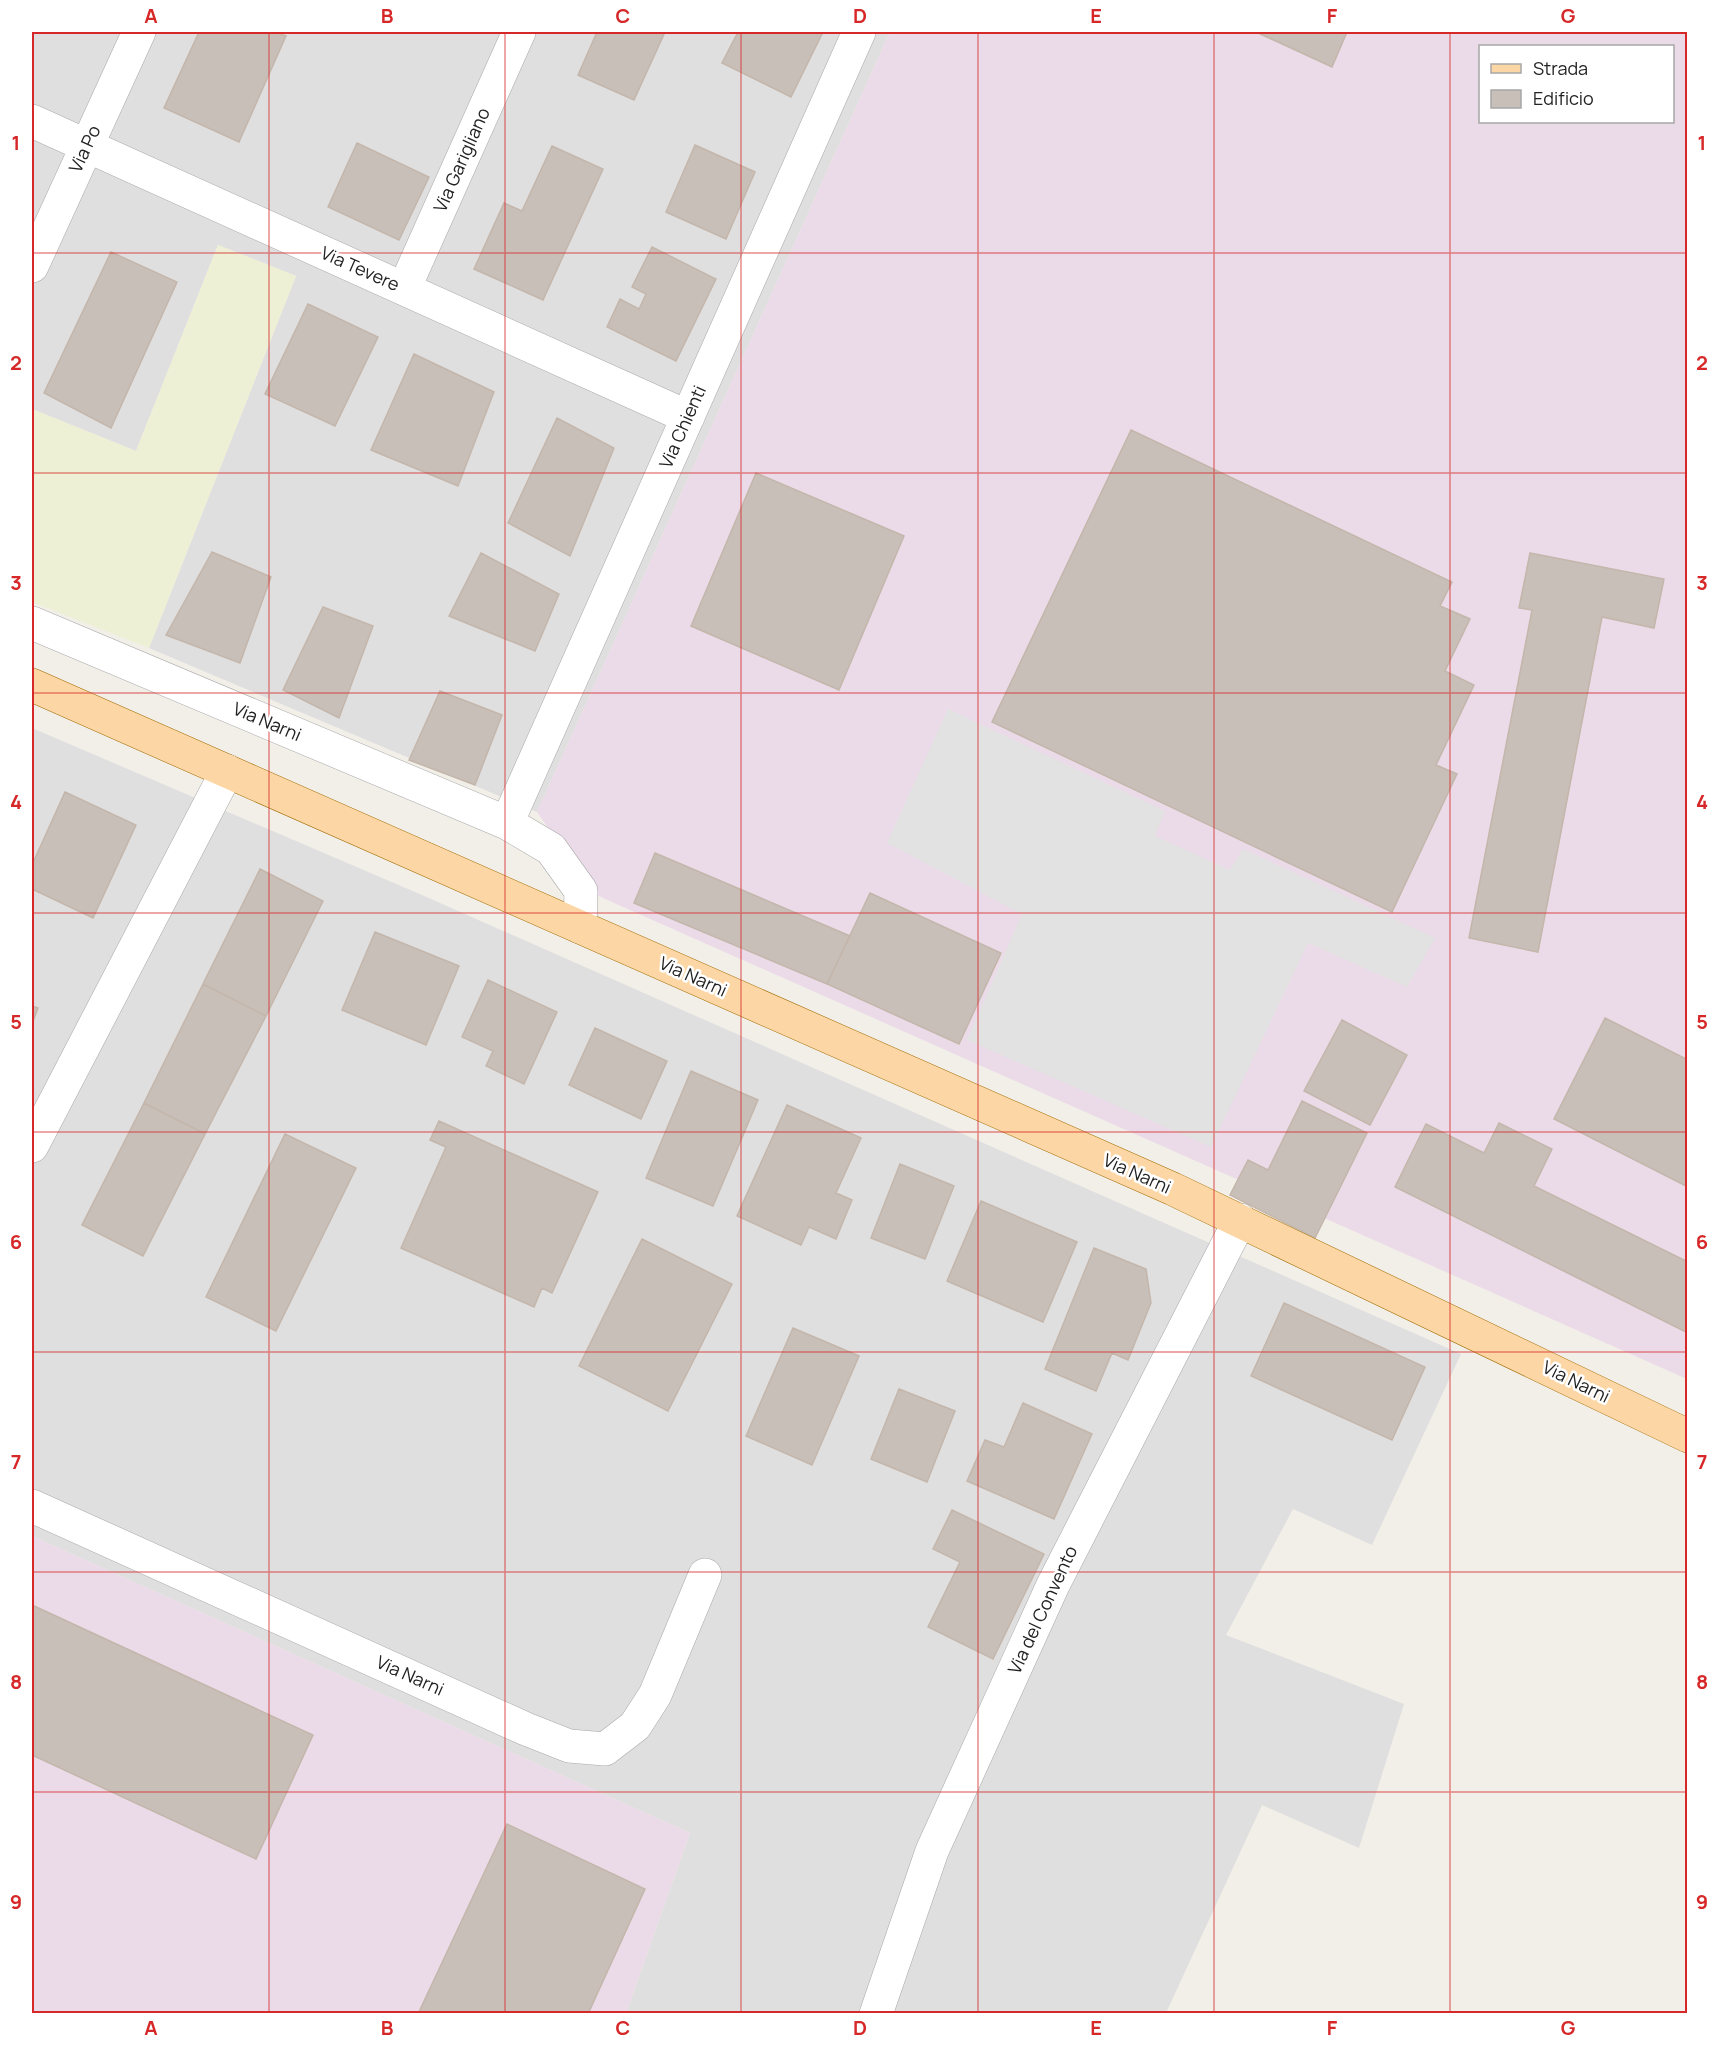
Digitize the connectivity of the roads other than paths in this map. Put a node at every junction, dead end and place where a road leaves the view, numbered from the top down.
1 (139, 32) edge
2 (519, 32) edge
3 (859, 32) edge
4 (32, 121) edge
5 (87, 146) junction
6 (32, 266) edge
7 (404, 290) junction
8 (688, 417) junction
9 (32, 623) edge
10 (32, 685) edge
11 (227, 771) junction
12 (507, 823) junction
13 (580, 927) junction
14 (32, 1146) edge
15 (1240, 1220) junction
16 (1688, 1436) edge
17 (32, 1506) edge
18 (705, 1575) dead end
19 (876, 2013) edge

1 - 5 street, Via Po
2 - 7 street, Via Garigliano
3 - 8 street, Via Chienti
4 - 5 street, Via Tevere
5 - 6 street, Via Po
5 - 7 street, Via Tevere
7 - 8 street, Via Tevere
8 - 12 street, Via Chienti
9 - 12 street, Via Narni
10 - 11 main road, Via Narni
11 - 13 main road, Via Narni
11 - 14 street
12 - 13 street, Via Narni
13 - 15 main road, Via Narni
15 - 16 main road, Via Narni
15 - 19 street, Via del Convento
17 - 18 street, Via Narni

